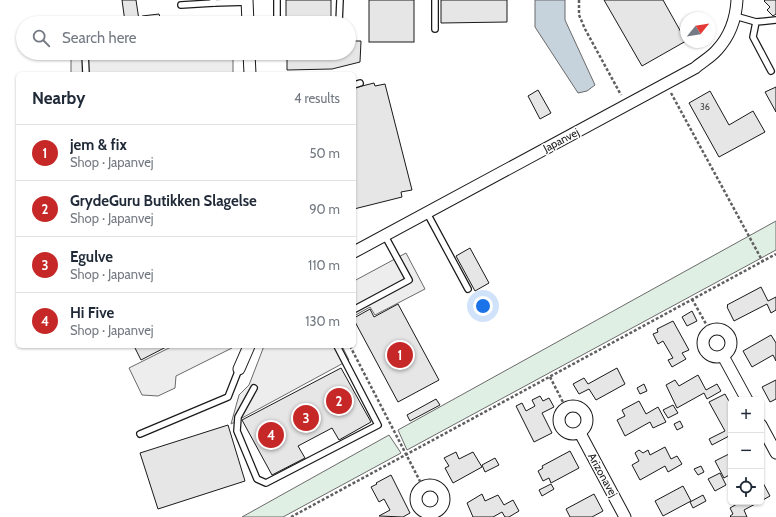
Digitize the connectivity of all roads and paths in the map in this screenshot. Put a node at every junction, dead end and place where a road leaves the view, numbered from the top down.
1 (276, 0) edge
2 (340, 0) edge
3 (435, 0) edge
4 (579, 0) edge
5 (737, 0) edge
6 (248, 1) edge
7 (213, 2) edge
8 (181, 5) dead end
9 (248, 16) edge
10 (277, 16) edge
11 (339, 16) edge
12 (735, 16) junction
13 (776, 20) edge
14 (756, 22) junction
15 (435, 29) dead end
16 (85, 60) edge
17 (249, 60) edge
18 (771, 71) dead end
19 (86, 72) edge
20 (250, 72) edge
21 (666, 84) junction
22 (627, 105) junction
23 (427, 213) junction
24 (385, 236) junction
25 (356, 251) edge
26 (776, 254) edge
27 (763, 262) junction
28 (468, 289) dead end
29 (692, 299) junction
30 (356, 308) edge
31 (710, 331) junction
32 (248, 348) edge
33 (338, 348) edge
34 (351, 348) edge
35 (723, 356) junction
36 (239, 370) joint
37 (550, 377) junction
38 (254, 388) dead end
39 (745, 397) edge
40 (566, 408) junction
41 (764, 431) edge
42 (580, 433) junction
43 (140, 434) dead end
44 (776, 453) edge
45 (406, 455) junction
46 (423, 487) junction
47 (437, 514) edge
48 (291, 517) edge
49 (625, 517) edge

1 - 10 lane
2 - 11 lane
3 - 15 lane
4 - 22 path
5 - 12 street, Japanvej
6 - 7 lane
6 - 9 street
7 - 8 lane
12 - 14 lane
12 - 21 street, Japanvej
13 - 14 lane
14 - 18 lane
16 - 19 lane
17 - 20 street
21 - 22 street, Japanvej
21 - 27 path
22 - 23 street, Japanvej
23 - 24 street, Japanvej
23 - 28 lane
24 - 25 street, Japanvej
24 - 30 lane
26 - 27 path
27 - 29 path
29 - 31 path
29 - 37 path
31 - 35 street
31 - 35 street
32 - 36 street
33 - 38 lane
34 - 45 path
35 - 39 street
36 - 43 lane
37 - 40 path
37 - 45 path
40 - 42 street
40 - 42 street
41 - 44 street
42 - 49 street, Arizonavej
45 - 46 path
45 - 48 path
46 - 47 street
46 - 47 street

